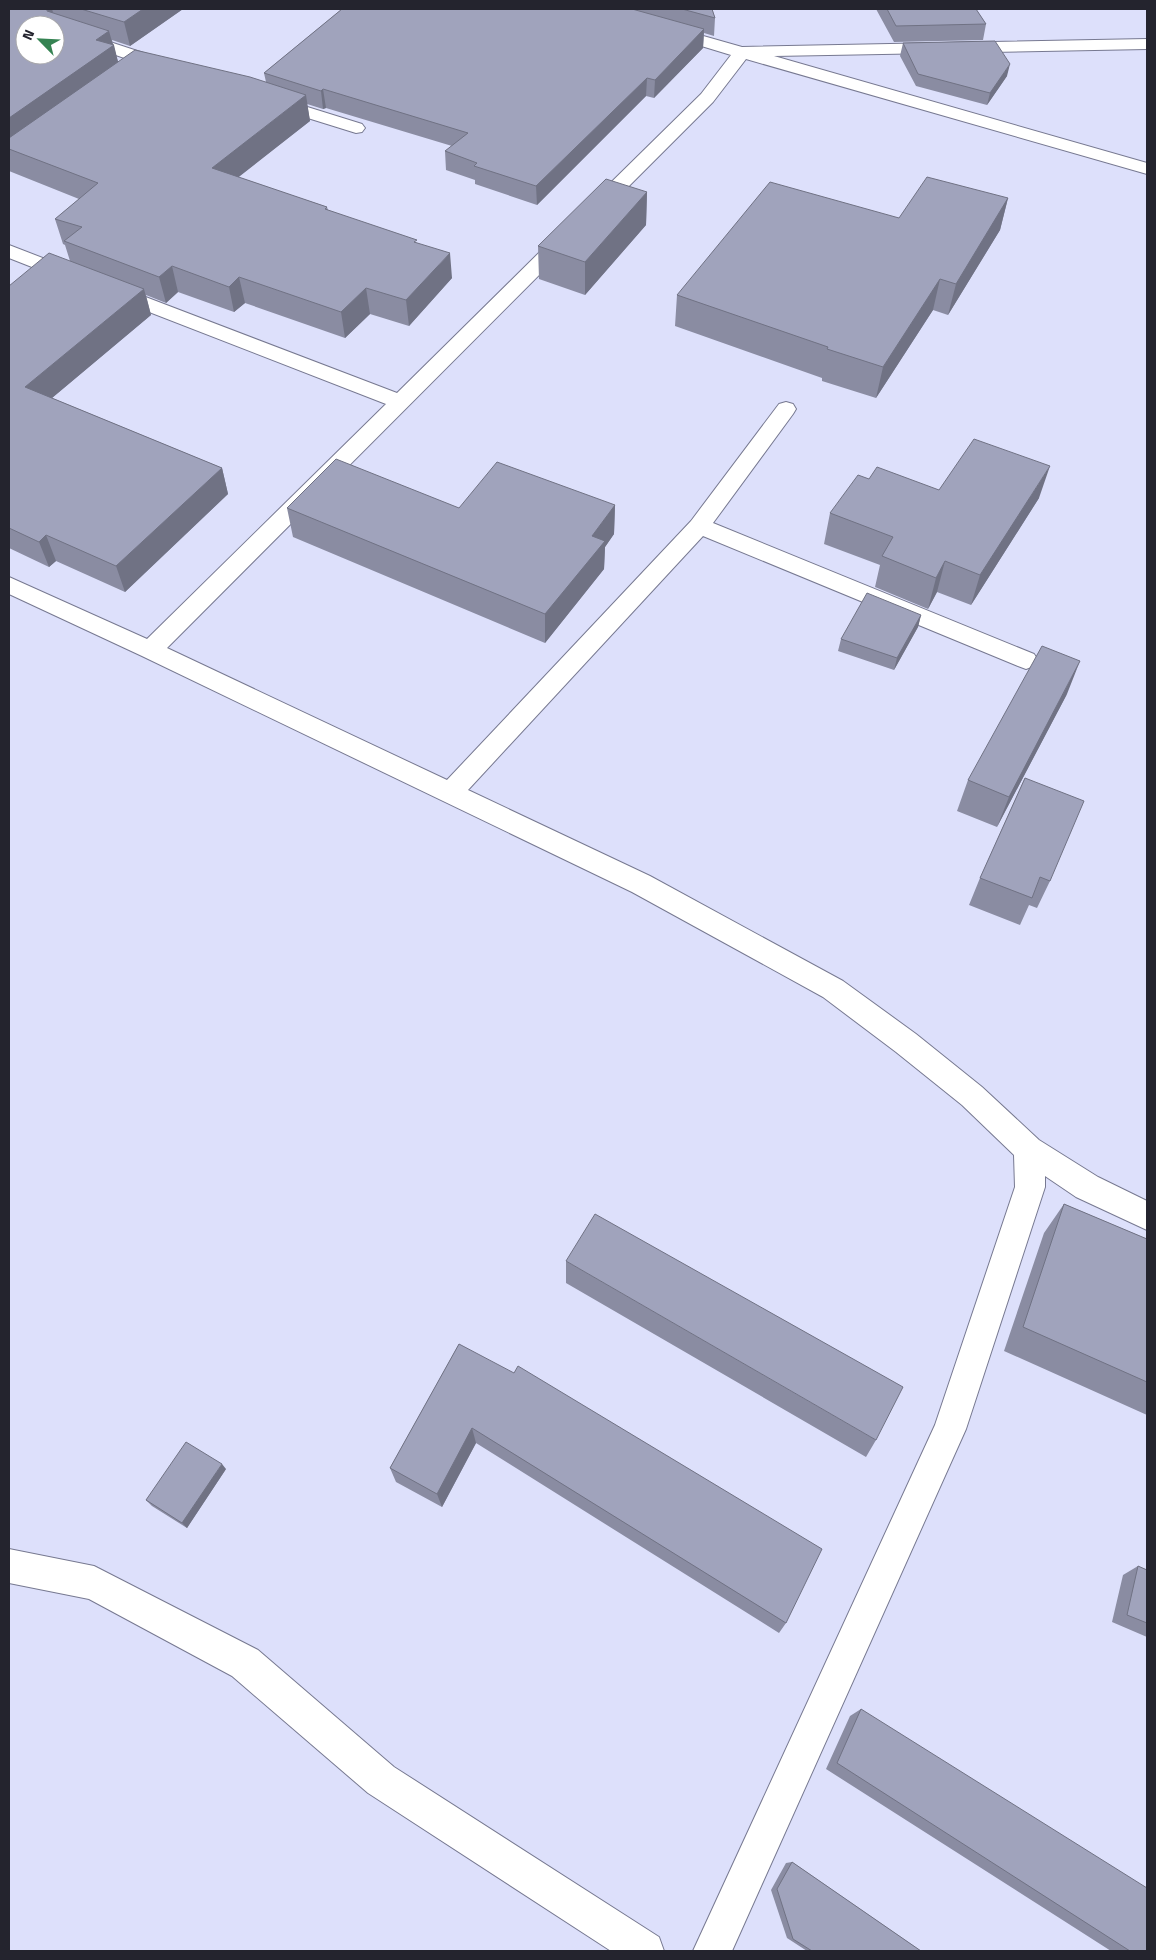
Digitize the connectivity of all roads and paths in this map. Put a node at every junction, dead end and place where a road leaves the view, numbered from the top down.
1 (653, 27) edge
2 (65, 32) edge
3 (1147, 44) edge
4 (742, 52) junction
5 (148, 60) junction
6 (176, 69) edge
7 (132, 71) edge
8 (261, 97) edge
9 (356, 128) dead end
10 (1147, 168) edge
11 (9, 252) edge
12 (400, 402) junction
13 (786, 409) dead end
14 (699, 526) junction
15 (9, 585) edge
16 (150, 650) junction
17 (1026, 660) dead end
18 (450, 793) junction
19 (1030, 1149) junction
20 (1147, 1216) edge
21 (9, 1566) edge
22 (645, 1951) edge
23 (712, 1951) edge

1 - 4 street
2 - 5 street
3 - 4 street
4 - 10 street
4 - 12 street
5 - 6 street
5 - 7 street
8 - 9 street
11 - 12 street
12 - 16 street
13 - 14 street
14 - 17 street
14 - 18 street
15 - 16 street
16 - 18 street
18 - 19 street
19 - 20 street
19 - 23 street
21 - 22 street

